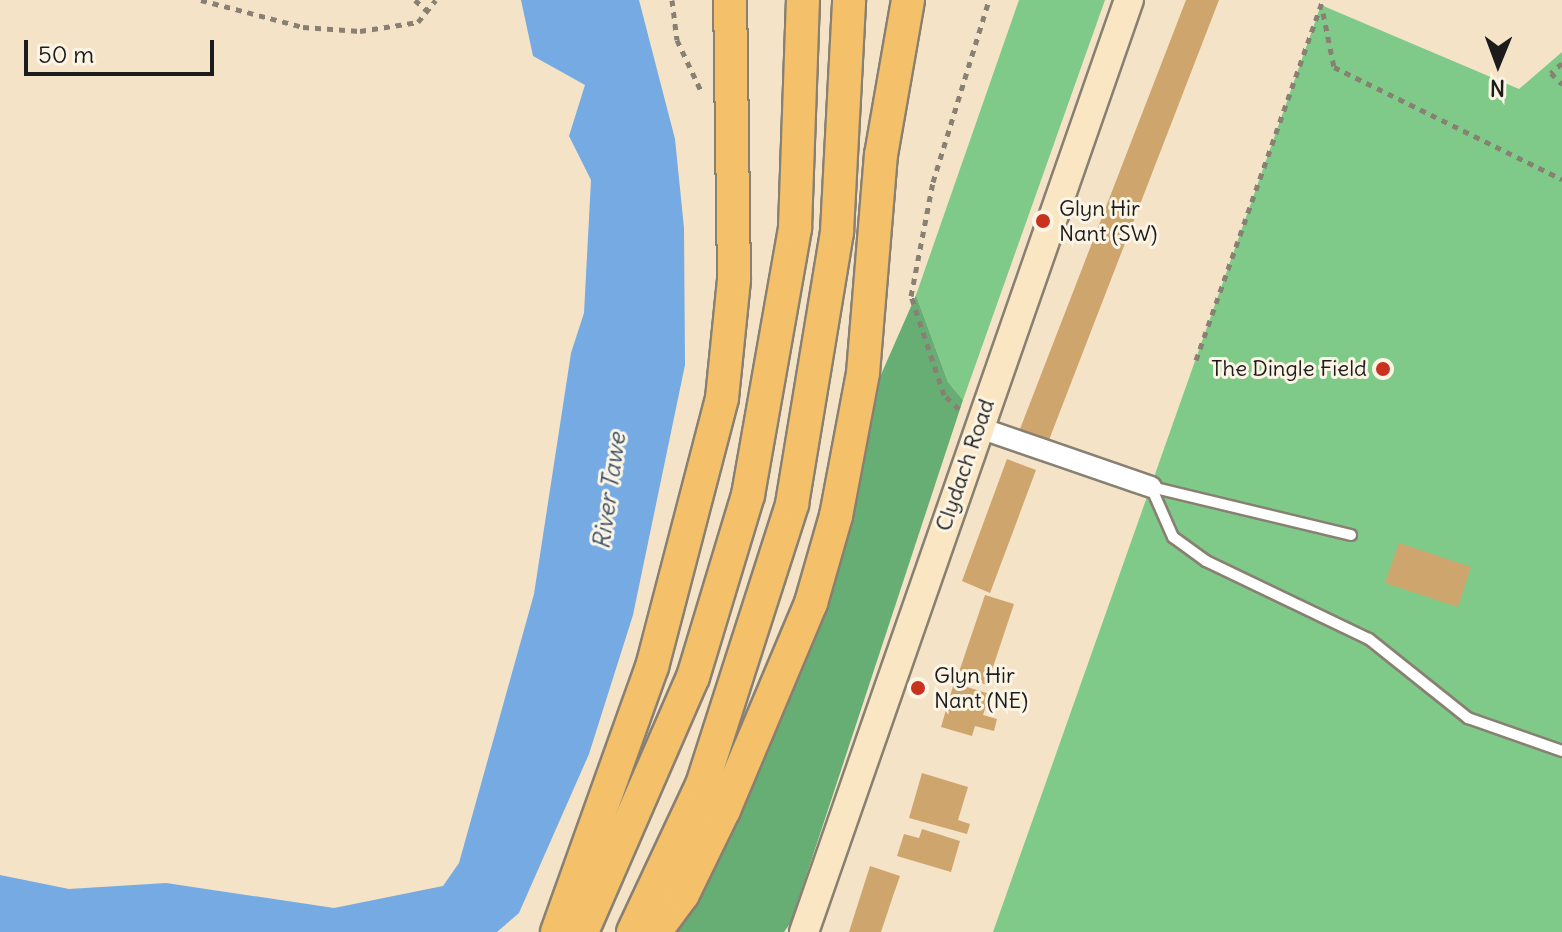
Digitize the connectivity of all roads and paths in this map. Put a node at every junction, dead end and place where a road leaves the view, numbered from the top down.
1 (201, 0) edge
2 (415, 0) edge
3 (436, 0) edge
4 (672, 0) edge
5 (730, 0) edge
6 (803, 0) edge
7 (849, 0) edge
8 (908, 0) edge
9 (989, 0) edge
10 (1129, 0) edge
11 (1323, 0) edge
12 (429, 12) junction
13 (1323, 12) junction
14 (1562, 63) edge
15 (1562, 84) edge
16 (707, 109) dead end
17 (1562, 179) edge
18 (1196, 360) dead end
19 (977, 427) junction
20 (1151, 487) junction
21 (1351, 535) dead end
22 (1562, 751) edge
23 (557, 932) edge
24 (582, 932) edge
25 (633, 932) edge
26 (655, 932) edge
27 (804, 932) edge

1 - 12 path
2 - 12 path
3 - 12 path
4 - 16 path
5 - 23 main road
6 - 24 main road
7 - 25 main road
8 - 26 main road
9 - 19 path
10 - 19 main road, Clydach Road
11 - 13 path
13 - 17 path
13 - 18 path
14 - 15 path
19 - 20 street
19 - 27 main road, Clydach Road
20 - 21 lane
20 - 22 lane

